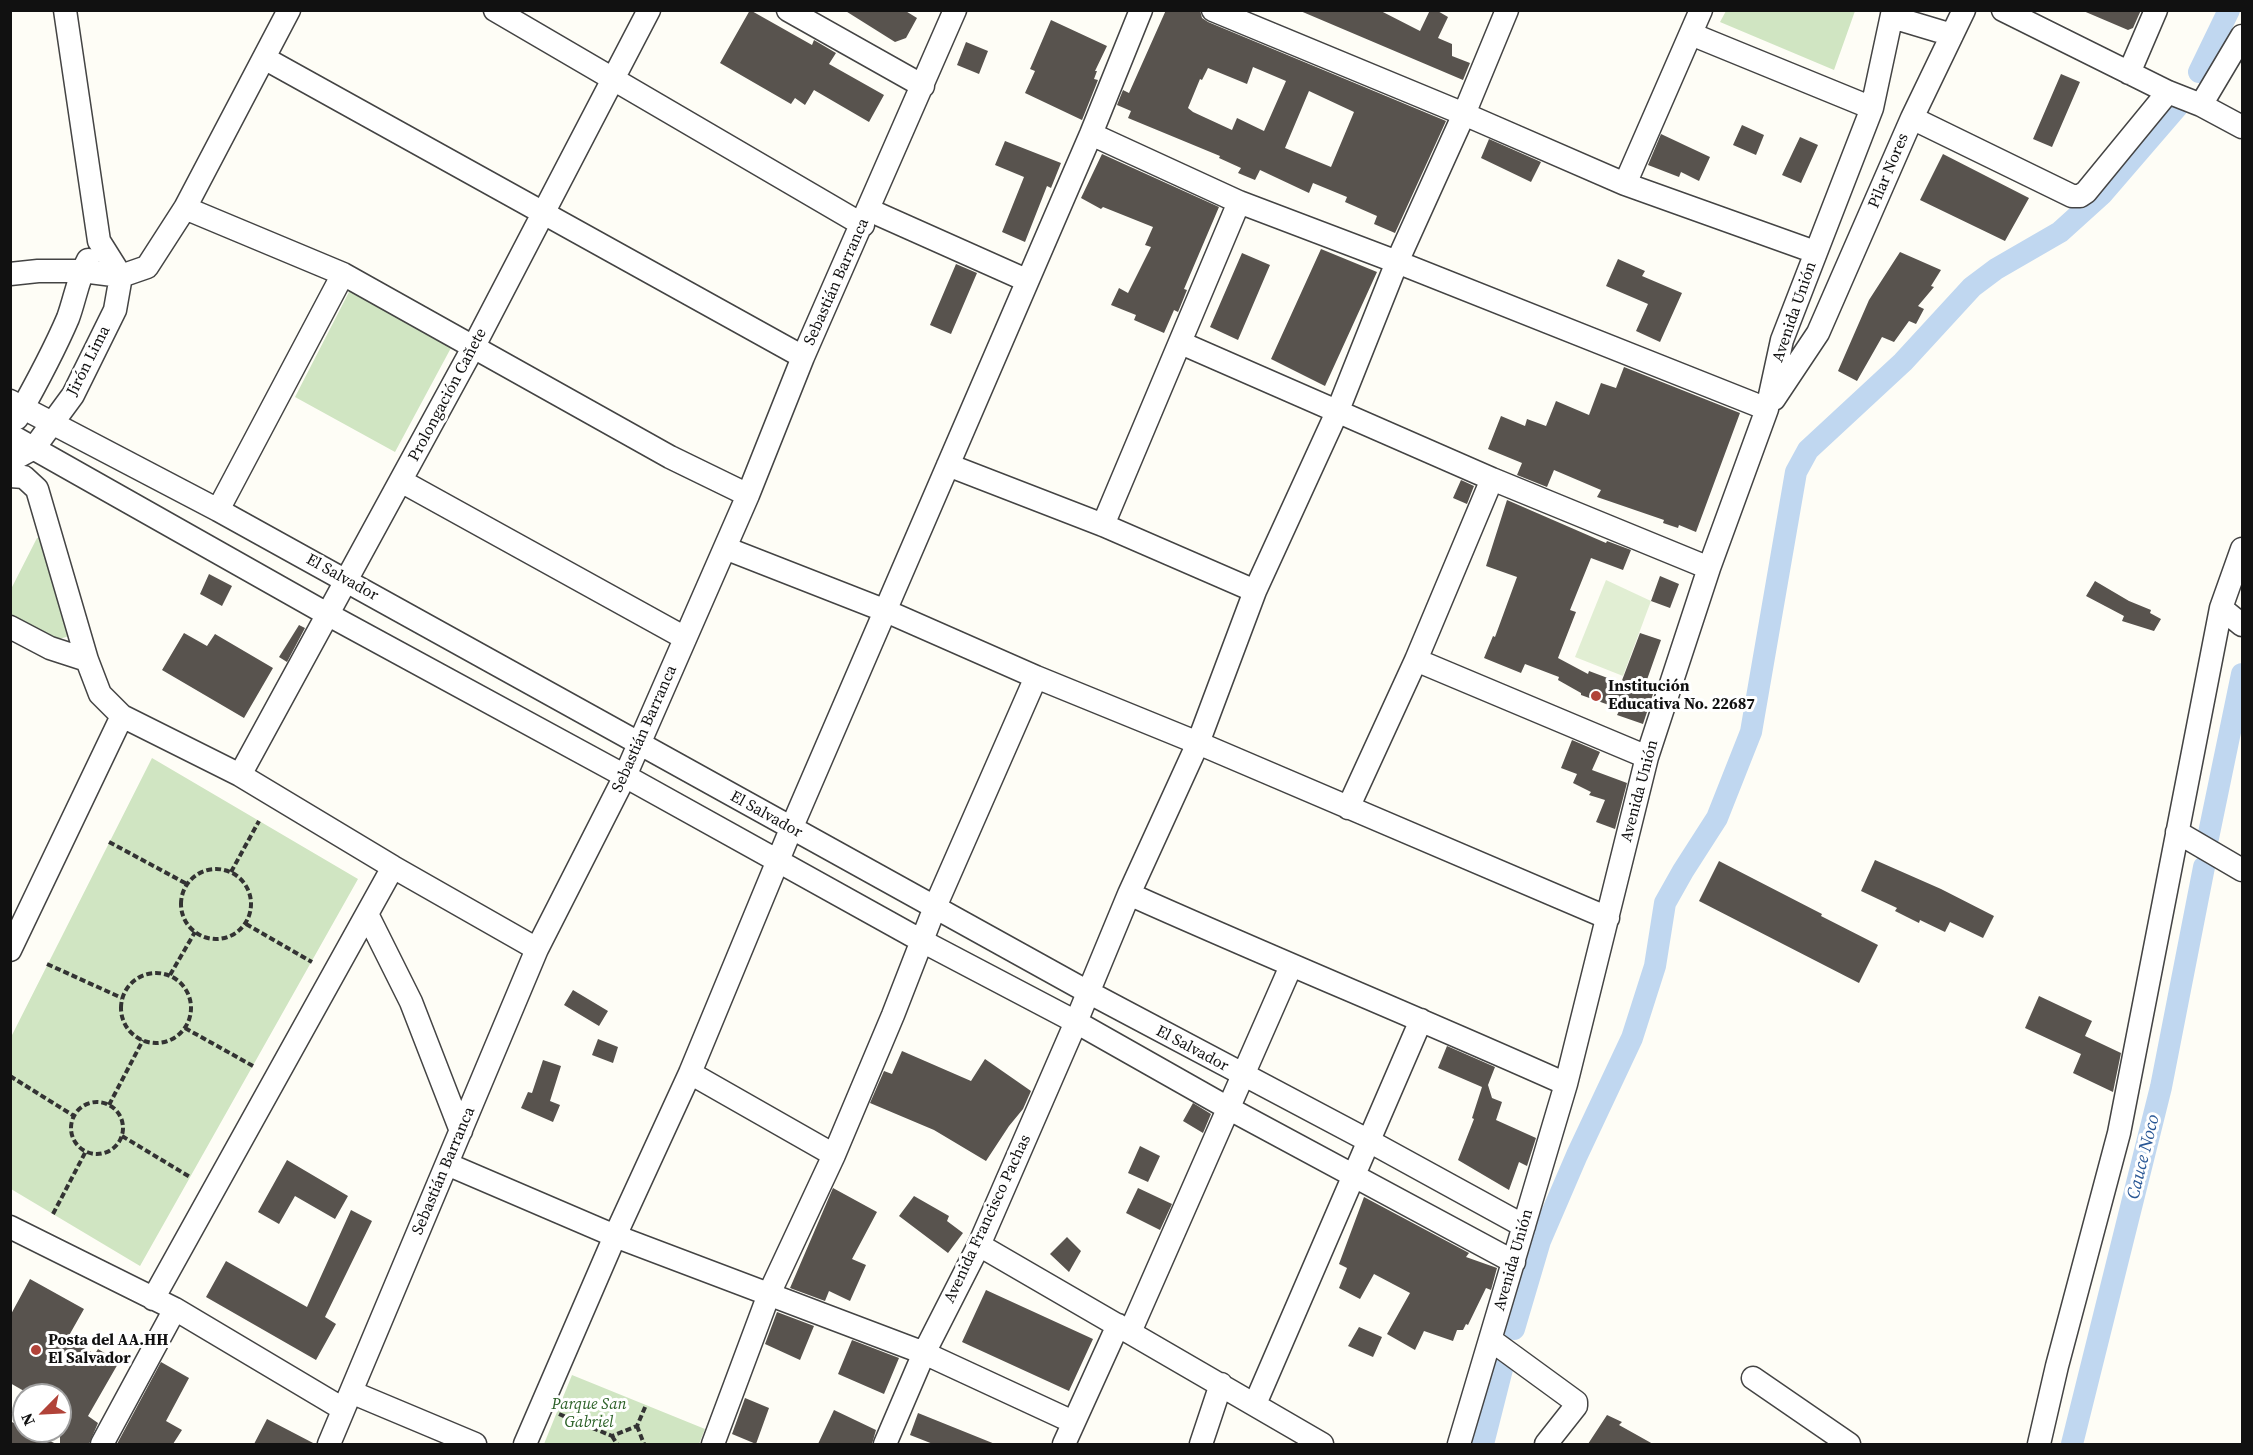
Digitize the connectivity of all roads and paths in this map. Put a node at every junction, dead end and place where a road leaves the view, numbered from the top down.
1 (66, 10) edge
2 (289, 10) edge
3 (495, 10) edge
4 (649, 10) edge
5 (788, 10) edge
6 (955, 10) edge
7 (1141, 10) edge
8 (1213, 10) edge
9 (1507, 10) edge
10 (1701, 10) edge
11 (1964, 10) edge
12 (2003, 10) edge
13 (2156, 10) edge
14 (1893, 14) edge
15 (1691, 34) junction
16 (1952, 35) junction
17 (2242, 36) edge
18 (264, 58) junction
19 (2129, 73) junction
20 (613, 78) junction
21 (923, 86) junction
22 (2168, 92) junction
23 (2201, 105) junction
24 (1872, 108) junction
25 (1464, 114) junction
26 (1912, 118) junction
27 (2242, 127) edge
28 (1091, 134) junction
29 (1625, 184) junction
30 (1239, 202) junction
31 (185, 208) junction
32 (542, 213) junction
33 (866, 217) junction
34 (99, 241) junction
35 (1815, 252) junction
36 (1397, 262) junction
37 (82, 271) junction
38 (10, 274) edge
39 (343, 274) junction
40 (120, 276) junction
41 (1026, 280) junction
42 (1181, 343) junction
43 (474, 346) junction
44 (803, 357) junction
45 (17, 404) edge
46 (1767, 409) junction
47 (1338, 410) junction
48 (52, 423) junction
49 (10, 430) edge
50 (10, 435) edge
51 (34, 448) junction
52 (11, 460) edge
53 (948, 465) junction
54 (10, 476) edge
55 (1492, 479) junction
56 (401, 481) junction
57 (748, 495) junction
58 (218, 510) junction
59 (1103, 525) junction
60 (725, 548) junction
61 (2242, 549) edge
62 (1709, 568) junction
63 (346, 580) junction
64 (1255, 591) junction
65 (2222, 608) junction
66 (886, 611) junction
67 (327, 615) junction
68 (2242, 625) edge
69 (10, 627) edge
70 (685, 638) junction
71 (87, 660) junction
72 (1416, 660) junction
73 (1036, 677) junction
74 (122, 716) junction
75 (1198, 743) junction
76 (639, 744) junction
77 (1647, 757) junction
78 (240, 776) junction
79 (625, 776) junction
80 (1348, 808) junction
81 (259, 821) dead end
82 (791, 829) junction
83 (2177, 832) junction
84 (109, 842) dead end
85 (778, 861) junction
86 (393, 867) junction
87 (2242, 870) edge
88 (231, 872) junction
89 (187, 884) junction
90 (1129, 894) junction
91 (935, 907) junction
92 (367, 914) junction
93 (1608, 918) junction
94 (246, 924) junction
95 (195, 932) junction
96 (922, 941) junction
97 (537, 949) junction
98 (10, 950) edge
99 (312, 962) dead end
100 (47, 964) dead end
101 (1291, 966) junction
102 (170, 975) junction
103 (1088, 993) junction
104 (122, 998) junction
105 (1421, 1020) junction
106 (1076, 1022) junction
107 (185, 1028) junction
108 (143, 1040) junction
109 (253, 1066) dead end
110 (690, 1073) junction
111 (10, 1076) edge
112 (1242, 1076) junction
113 (1566, 1084) junction
114 (109, 1105) junction
115 (1228, 1108) junction
116 (74, 1116) junction
117 (461, 1131) junction
118 (122, 1136) junction
119 (1369, 1142) junction
120 (86, 1151) junction
121 (834, 1155) junction
122 (447, 1164) junction
123 (1352, 1176) junction
124 (190, 1177) dead end
125 (53, 1214) dead end
126 (1524, 1226) junction
127 (10, 1227) edge
128 (615, 1236) junction
129 (979, 1245) junction
130 (1514, 1262) junction
131 (769, 1294) junction
132 (153, 1299) junction
133 (175, 1309) junction
134 (1124, 1329) junction
135 (1491, 1340) junction
136 (924, 1353) junction
137 (1753, 1378) dead end
138 (1221, 1384) junction
139 (347, 1400) junction
140 (1255, 1404) junction
141 (646, 1405) dead end
142 (557, 1413) dead end
143 (1073, 1422) junction
144 (637, 1426) junction
145 (612, 1436) junction
146 (102, 1444) edge
147 (329, 1444) edge
148 (474, 1444) edge
149 (525, 1444) edge
150 (617, 1444) edge
151 (644, 1444) edge
152 (713, 1444) edge
153 (885, 1444) edge
154 (1064, 1444) edge
155 (1202, 1444) edge
156 (1322, 1444) edge
157 (1459, 1444) edge
158 (1546, 1444) edge
159 (1849, 1444) edge
160 (2039, 1444) edge

1 - 34 street
2 - 18 street
3 - 20 street
4 - 20 street, Prolongación Cañete
5 - 21 street
6 - 21 street, Sebastián Barranca
7 - 28 street
8 - 25 street
9 - 25 street, Avenida Francisco Pachas
10 - 15 street
11 - 16 street, Pilar Nores
12 - 19 street
13 - 19 street
14 - 16 street
14 - 24 street, Avenida Unión
15 - 24 street
15 - 29 street
16 - 26 street, Pilar Nores
17 - 23 street
18 - 31 street
18 - 32 street
19 - 22 street
20 - 32 street, Prolongación Cañete
20 - 33 street
21 - 33 street, Sebastián Barranca
22 - 23 street
22 - 26 street
23 - 27 street
24 - 35 street, Avenida Unión
25 - 29 street
25 - 36 street, Avenida Francisco Pachas
26 - 46 street, Pilar Nores
28 - 30 street
28 - 41 street
29 - 35 street
30 - 36 street
30 - 42 street
31 - 39 street
31 - 40 street
32 - 43 street, Prolongación Cañete
32 - 44 street
33 - 41 street
33 - 44 street, Sebastián Barranca
34 - 37 street
34 - 40 street
35 - 46 street, Avenida Unión
36 - 46 street
36 - 47 street, Avenida Francisco Pachas
37 - 38 street
37 - 40 street
37 - 45 street
39 - 43 street
39 - 58 street
40 - 48 street, Jirón Lima
41 - 53 street
42 - 47 street
42 - 59 street
43 - 56 street, Prolongación Cañete
43 - 57 street
44 - 57 street, Sebastián Barranca
45 - 48 street, El Salvador
45 - 49 street
46 - 62 street, Avenida Unión
47 - 55 street
47 - 64 street, Avenida Francisco Pachas
48 - 51 street, Jirón Lima
48 - 58 street, El Salvador
50 - 51 street, El Salvador
51 - 52 street, Jirón Lima
51 - 67 street, El Salvador
53 - 59 street
53 - 66 street
54 - 71 street
55 - 62 street
55 - 72 street
56 - 63 street, Prolongación Cañete
56 - 70 street
57 - 60 street, Sebastián Barranca
58 - 63 street, El Salvador
59 - 64 street
60 - 66 street
60 - 70 street, Sebastián Barranca
61 - 65 street
62 - 77 street, Avenida Unión
63 - 67 street, Prolongación Cañete
63 - 76 street, El Salvador
64 - 75 street, Avenida Francisco Pachas
65 - 68 street
65 - 83 street
66 - 73 street
66 - 82 street
67 - 78 street, Prolongación Cañete
67 - 79 street, El Salvador
69 - 71 street
70 - 76 street, Sebastián Barranca
71 - 74 street
72 - 77 street
72 - 80 street
73 - 75 street
73 - 91 street
74 - 78 street
74 - 98 street
75 - 80 street
75 - 90 street, Avenida Francisco Pachas
76 - 79 street, Sebastián Barranca
76 - 82 street, El Salvador
77 - 93 street, Avenida Unión
78 - 86 street
79 - 85 street, El Salvador
79 - 97 street, Sebastián Barranca
80 - 93 street
81 - 88 path
82 - 85 street
82 - 91 street, El Salvador
83 - 87 street
83 - 160 street
84 - 89 path
85 - 96 street, El Salvador
85 - 110 street
86 - 92 street
86 - 97 street
88 - 89 path
88 - 94 path
89 - 95 path
90 - 101 street
90 - 103 street, Avenida Francisco Pachas
91 - 96 street
91 - 103 street, El Salvador
92 - 117 street
92 - 132 street
93 - 113 street, Avenida Unión
94 - 95 path
94 - 99 path
95 - 102 path
96 - 106 street, El Salvador
96 - 121 street
97 - 117 street, Sebastián Barranca
100 - 104 path
101 - 105 street
101 - 112 street
102 - 104 path
102 - 107 path
103 - 106 street, Avenida Francisco Pachas
103 - 112 street, El Salvador
104 - 108 path
105 - 113 street
105 - 119 street
106 - 115 street, El Salvador
106 - 129 street, Avenida Francisco Pachas
107 - 108 path
107 - 109 path
108 - 114 path
110 - 121 street
110 - 128 street
111 - 116 path
112 - 115 street
112 - 119 street, El Salvador
113 - 126 street, Avenida Unión
114 - 116 path
114 - 118 path
115 - 123 street, El Salvador
115 - 134 street
116 - 120 path
117 - 122 street, Sebastián Barranca
118 - 120 path
118 - 124 path
119 - 123 street
119 - 126 street, El Salvador
120 - 125 path
121 - 131 street
122 - 128 street
122 - 139 street, Sebastián Barranca
123 - 130 street, El Salvador
123 - 140 street
126 - 130 street, Avenida Unión
127 - 132 street
128 - 131 street
128 - 149 street
129 - 134 street
129 - 136 street, Avenida Francisco Pachas
130 - 135 street, Avenida Unión
131 - 136 street
131 - 152 street
132 - 133 street
133 - 139 street
133 - 146 street
134 - 138 street
134 - 143 street
135 - 157 street, Avenida Unión
135 - 158 street
136 - 143 street
136 - 153 street, Avenida Francisco Pachas
137 - 159 street
138 - 140 street
138 - 155 street
139 - 147 street, Sebastián Barranca
139 - 148 street
140 - 156 street
141 - 144 path
142 - 145 path
143 - 154 street
144 - 145 path
144 - 151 path
145 - 150 path

